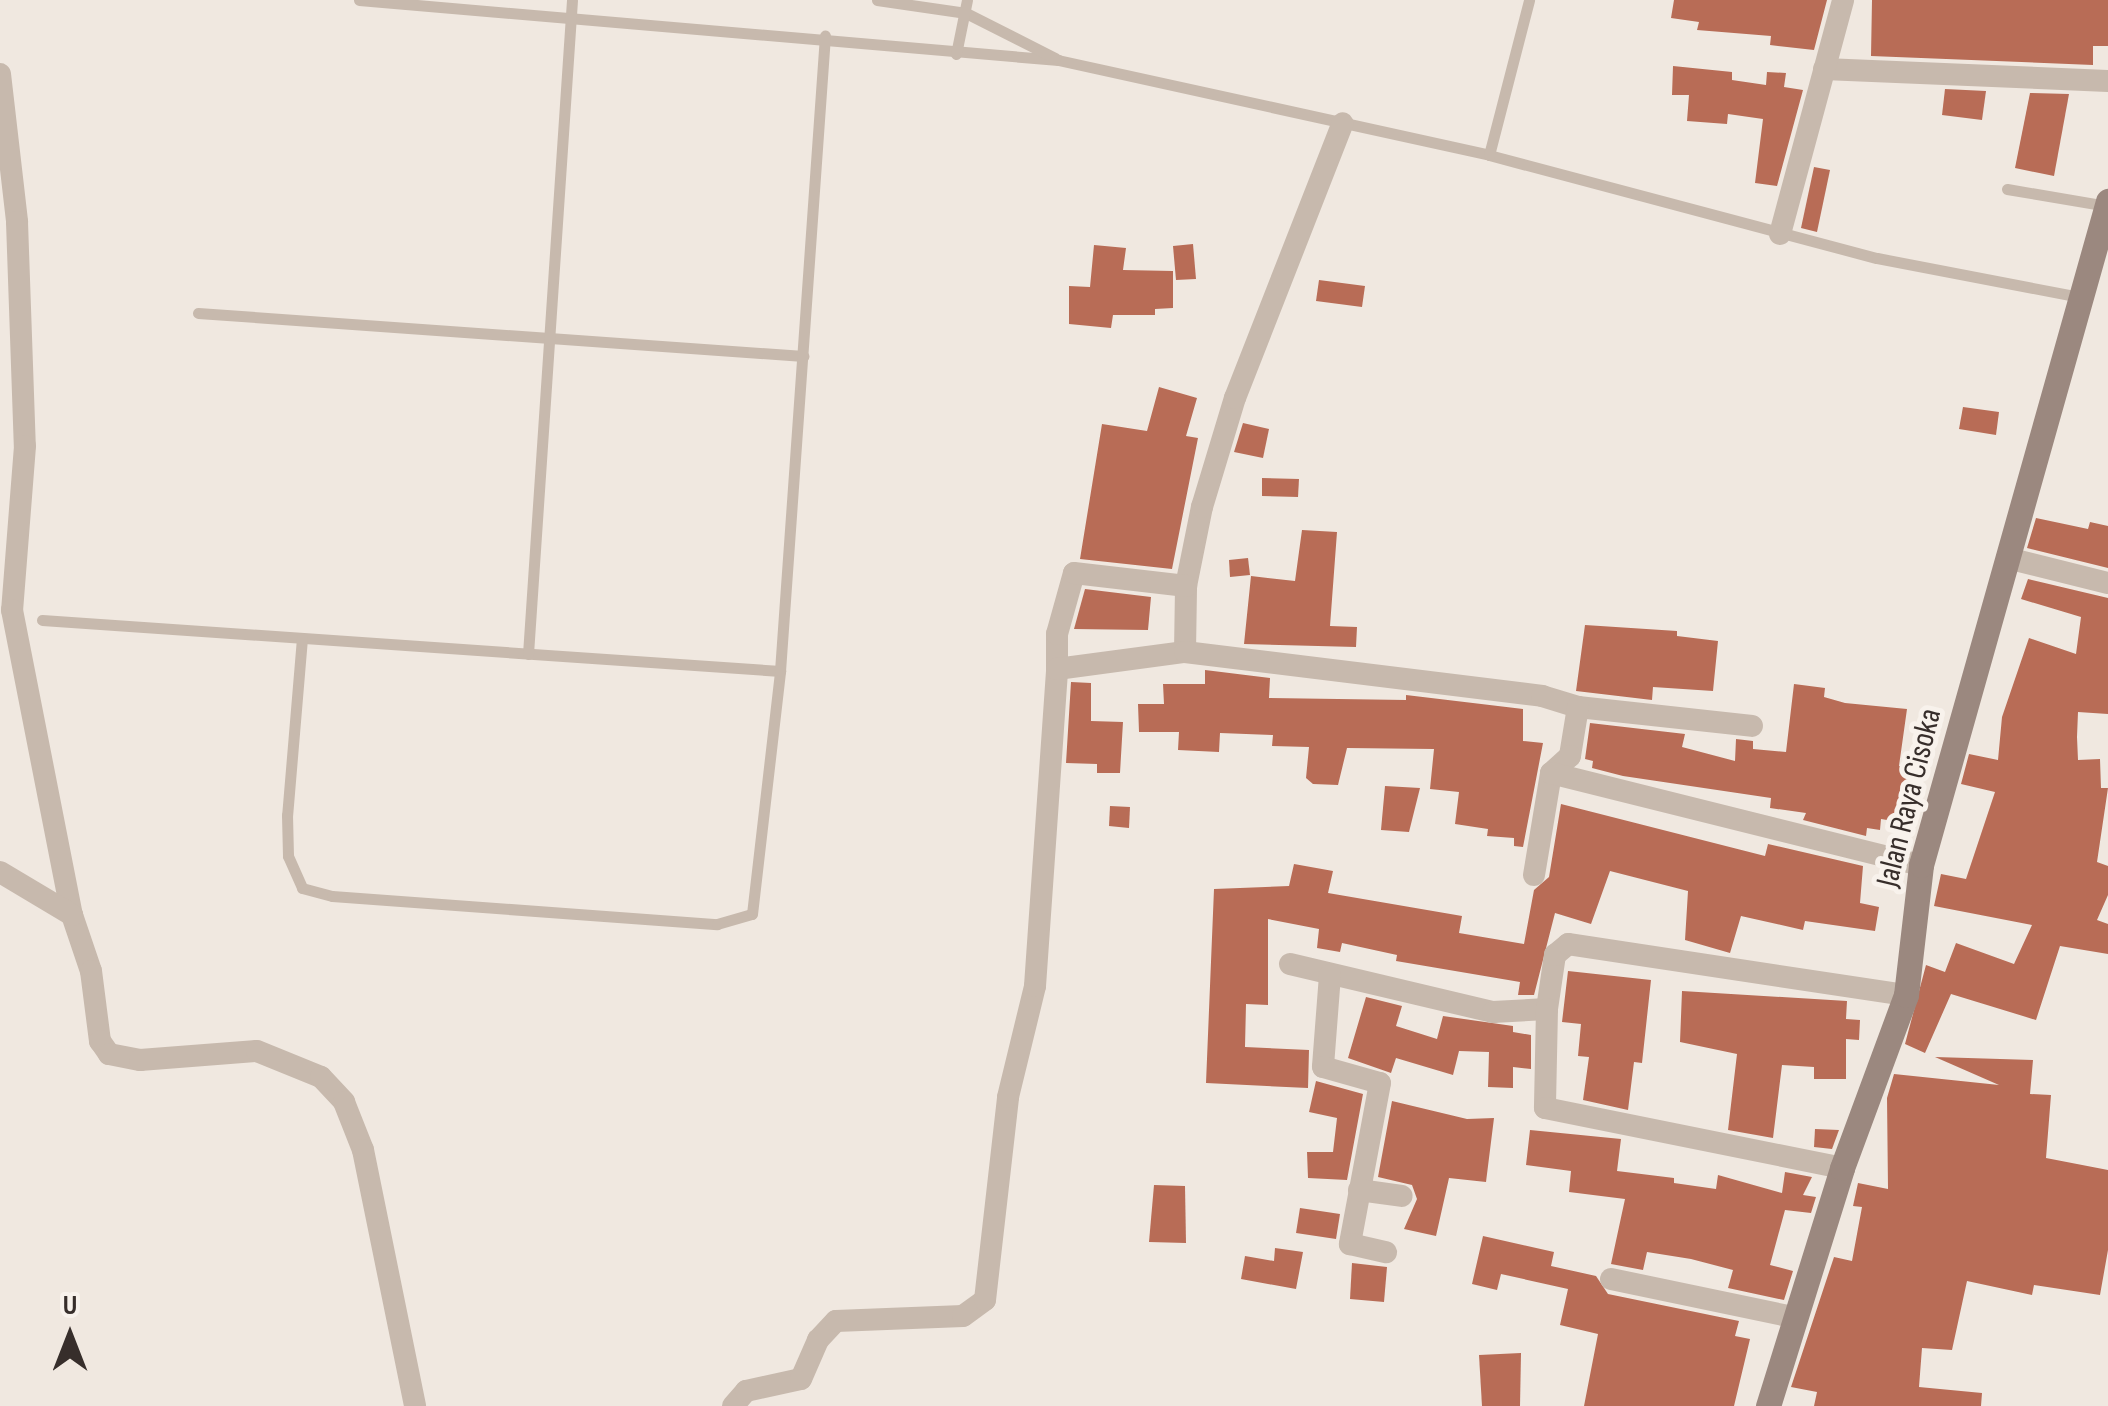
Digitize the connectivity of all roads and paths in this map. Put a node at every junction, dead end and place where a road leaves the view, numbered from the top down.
1 (359, 0) edge
2 (572, 0) edge
3 (878, 0) edge
4 (1528, 0) edge
5 (1843, 0) edge
6 (966, 6) edge
7 (571, 16) junction
8 (826, 36) junction
9 (956, 54) junction
10 (1058, 60) junction
11 (1824, 69) junction
12 (0, 74) edge
13 (2108, 81) edge
14 (1343, 123) junction
15 (1489, 156) junction
16 (2007, 189) dead end
17 (2107, 203) edge
18 (1780, 234) junction
19 (2079, 297) junction
20 (198, 312) dead end
21 (552, 338) junction
22 (804, 356) junction
23 (2007, 558) junction
24 (2108, 583) edge
25 (1186, 586) junction
26 (42, 620) dead end
27 (302, 638) junction
28 (1185, 652) junction
29 (528, 654) junction
30 (1057, 669) junction
31 (780, 671) junction
32 (1578, 708) junction
33 (1752, 726) dead end
34 (1552, 773) junction
35 (1922, 865) junction
36 (0, 872) edge
37 (1534, 875) dead end
38 (72, 915) junction
39 (1290, 964) dead end
40 (1330, 976) junction
41 (1906, 995) junction
42 (1547, 1009) junction
43 (1842, 1168) junction
44 (1359, 1190) junction
45 (1402, 1196) dead end
46 (1386, 1252) dead end
47 (1610, 1279) dead end
48 (1797, 1318) junction
49 (415, 1406) edge
50 (732, 1406) edge
51 (1768, 1406) edge

1 - 7 lane
2 - 7 lane
3 - 6 lane
4 - 15 lane
5 - 11 street
6 - 9 lane
6 - 10 lane
7 - 8 lane
7 - 21 lane
8 - 9 lane
8 - 22 lane
9 - 10 lane
10 - 14 lane
11 - 13 street
11 - 18 street
12 - 38 street
14 - 15 lane
14 - 25 street
15 - 18 lane
16 - 17 lane
17 - 19 street, Jalan Raya Cisoka
18 - 19 lane
19 - 23 street, Jalan Raya Cisoka
20 - 21 lane
21 - 22 lane
21 - 29 lane
22 - 31 lane
23 - 24 street
23 - 35 street, Jalan Raya Cisoka
25 - 28 street
25 - 30 street
26 - 27 lane
27 - 29 lane
27 - 31 lane
28 - 30 street
28 - 32 street
29 - 31 lane
30 - 50 street
32 - 33 street
32 - 34 street
34 - 35 street
34 - 37 street
35 - 41 street, Jalan Raya Cisoka
36 - 38 street
38 - 49 street
39 - 40 street
40 - 42 street
40 - 44 street
41 - 42 street
41 - 43 street, Jalan Raya Cisoka
42 - 43 street
43 - 48 street, Jalan Raya Cisoka
44 - 45 street
44 - 46 street
47 - 48 street
48 - 51 street, Jalan Raya Cisoka

